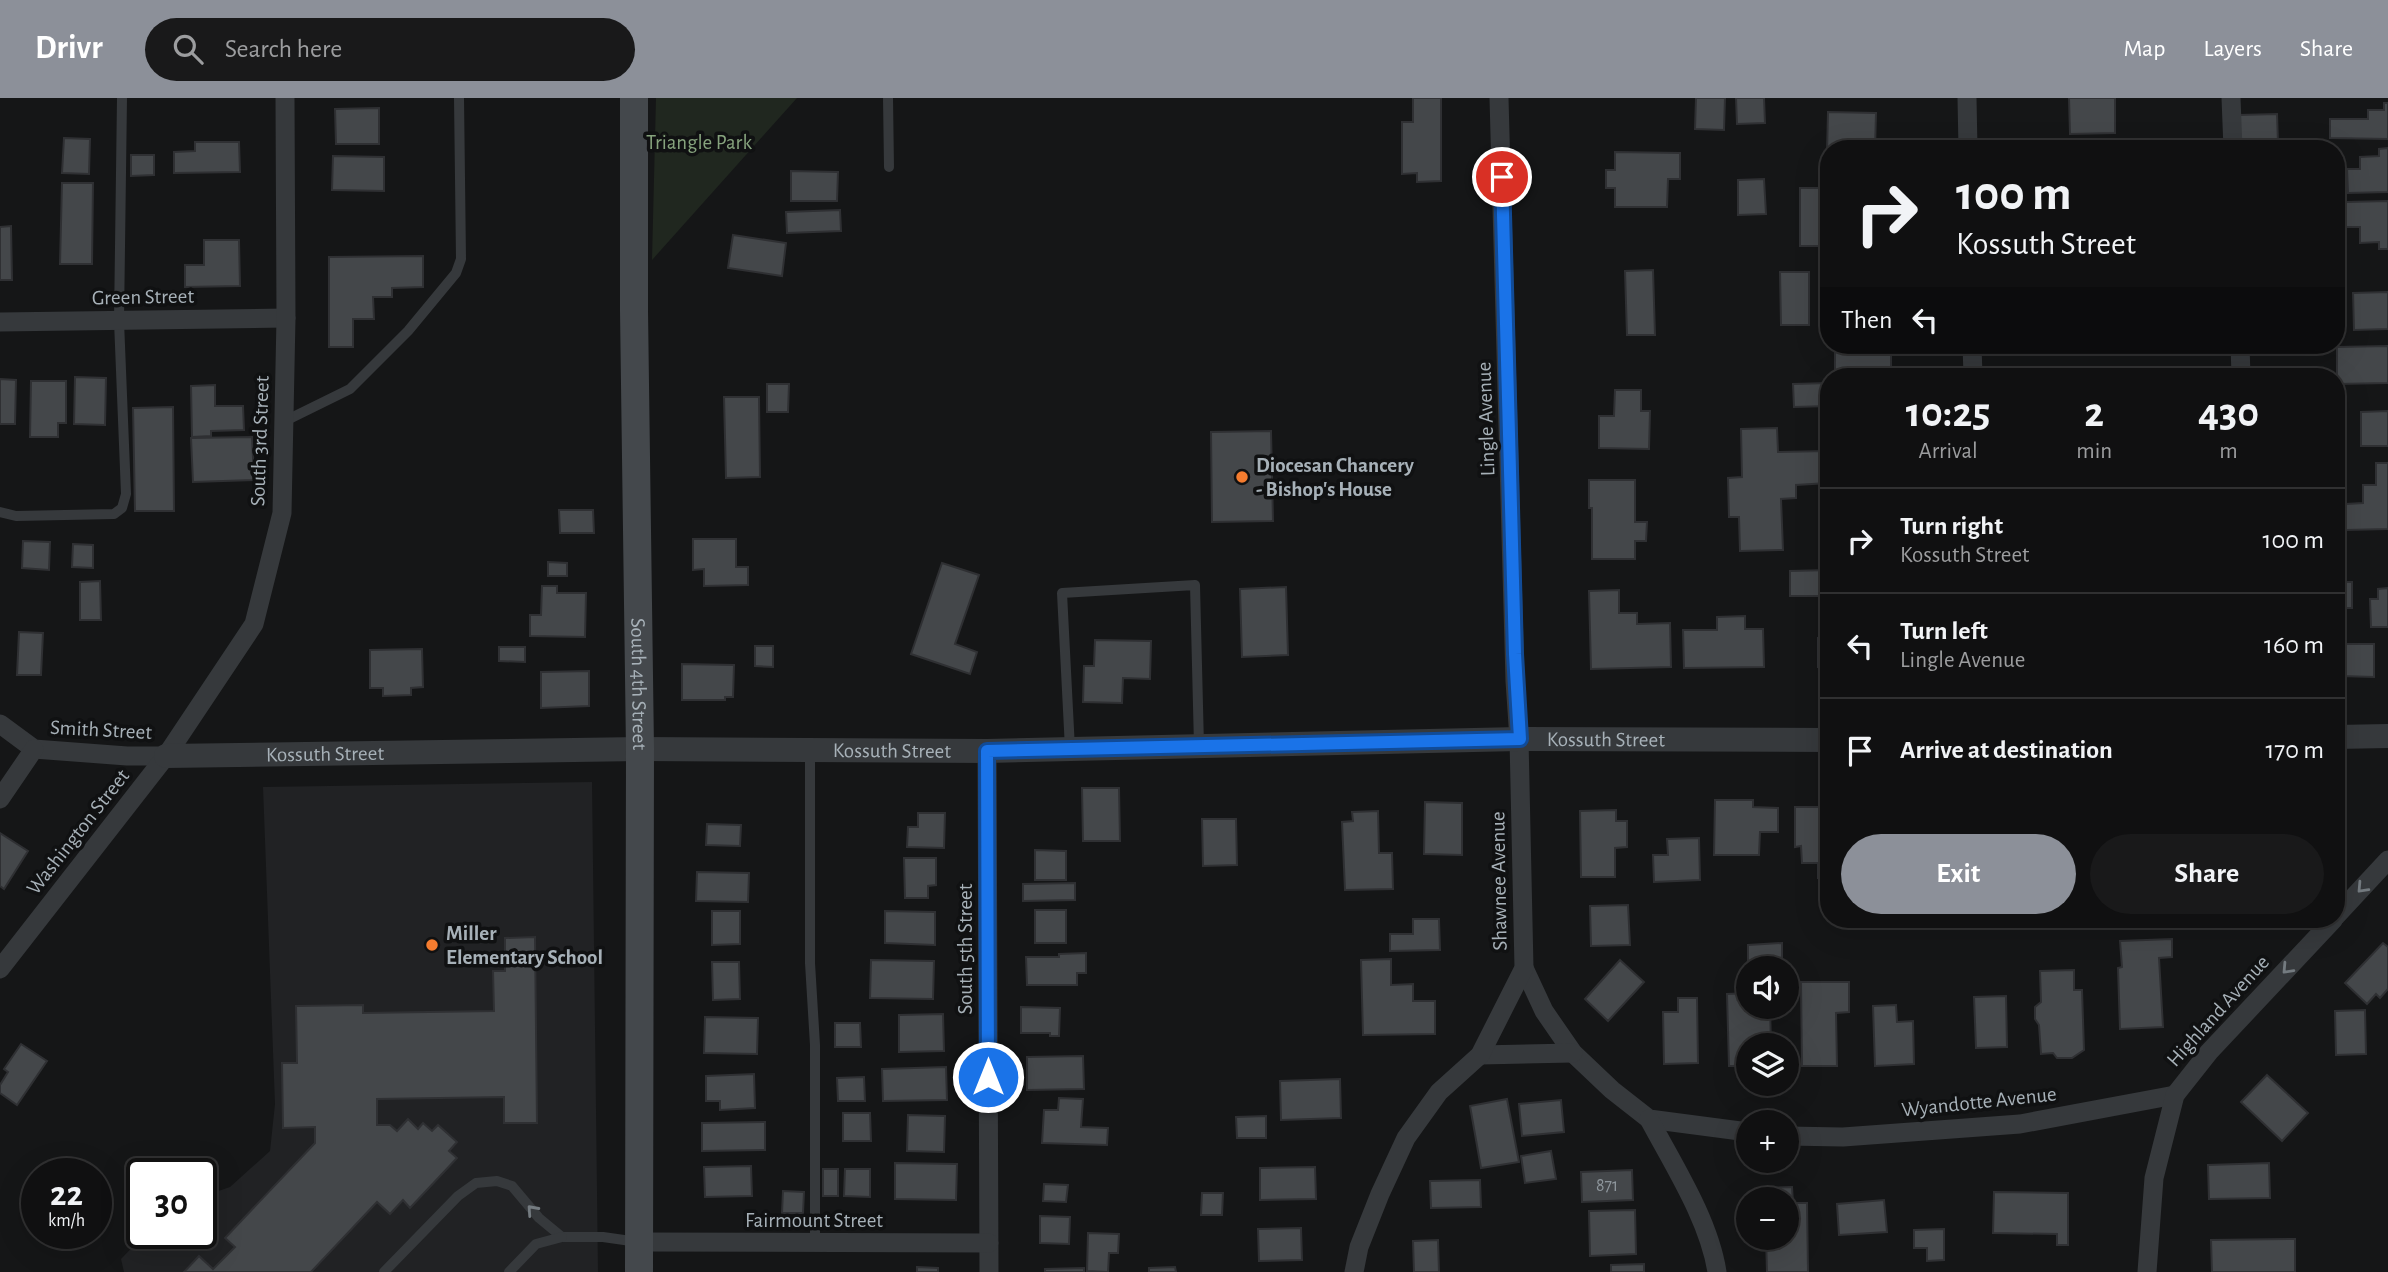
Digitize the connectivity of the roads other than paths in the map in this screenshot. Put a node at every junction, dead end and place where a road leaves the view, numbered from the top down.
1 (122, 98) edge
2 (285, 98) edge
3 (459, 98) edge
4 (634, 98) edge
5 (888, 98) edge
6 (1499, 98) edge
7 (1967, 98) edge
8 (2231, 98) edge
9 (1968, 140) edge
10 (2233, 140) edge
11 (889, 167) dead end
12 (286, 318) junction
13 (119, 321) junction
14 (0, 322) edge
15 (284, 421) junction
16 (0, 512) edge
17 (0, 724) edge
18 (2388, 736) edge
19 (2345, 737) edge
20 (1520, 739) junction
21 (1820, 740) edge
22 (1199, 747) junction
23 (810, 748) junction
24 (34, 749) junction
25 (640, 749) junction
26 (1070, 750) junction
27 (987, 751) junction
28 (166, 756) junction
29 (0, 799) edge
30 (2388, 860) edge
31 (2345, 906) edge
32 (2325, 928) edge
33 (1524, 968) junction
34 (0, 969) edge
35 (1573, 1054) junction
36 (1480, 1055) junction
37 (2175, 1095) junction
38 (1650, 1119) junction
39 (1736, 1130) edge
40 (1799, 1136) edge
41 (562, 1237) junction
42 (639, 1242) junction
43 (815, 1242) junction
44 (989, 1243) junction
45 (384, 1272) edge
46 (509, 1272) edge
47 (639, 1272) edge
48 (989, 1272) edge
49 (1354, 1272) edge
50 (1717, 1272) edge
51 (2147, 1272) edge

1 - 13 lane
2 - 12 street, South 3rd Street
3 - 15 lane
4 - 25 main road, South 4th Street
5 - 11 lane
6 - 20 street, Lingle Avenue
7 - 9 street
8 - 10 street
12 - 13 street, Green Street
12 - 15 street, South 3rd Street
13 - 14 street, Green Street
13 - 16 lane
15 - 28 street, South 3rd Street
17 - 24 street, Smith Street
18 - 19 street
20 - 21 street, Kossuth Street
20 - 22 street, Kossuth Street
20 - 33 street, Shawnee Avenue
22 - 26 street, Kossuth Street
22 - 26 lane
23 - 25 street, Kossuth Street
23 - 27 street, Kossuth Street
23 - 43 lane
24 - 28 street, Smith Street
24 - 29 street
25 - 28 street, Kossuth Street
25 - 42 main road, South 4th Street
26 - 27 street, Kossuth Street
27 - 44 street, South 5th Street
28 - 34 street, Washington Street
30 -> 31 street, Highland Avenue
32 -> 37 street, Highland Avenue
33 - 35 street
33 - 36 street, Shawnee Avenue
35 - 36 street
35 - 38 street
36 - 49 street, Shawnee Avenue
37 - 40 street, Wyandotte Avenue
37 - 51 street, Highland Avenue
38 - 39 street
38 - 50 street
41 - 42 lane
41 -> 45 lane
41 - 46 lane
42 - 43 street, Fairmount Street
42 - 47 main road, South 4th Street
43 - 44 street, Fairmount Street
44 - 48 street, South 5th Street

